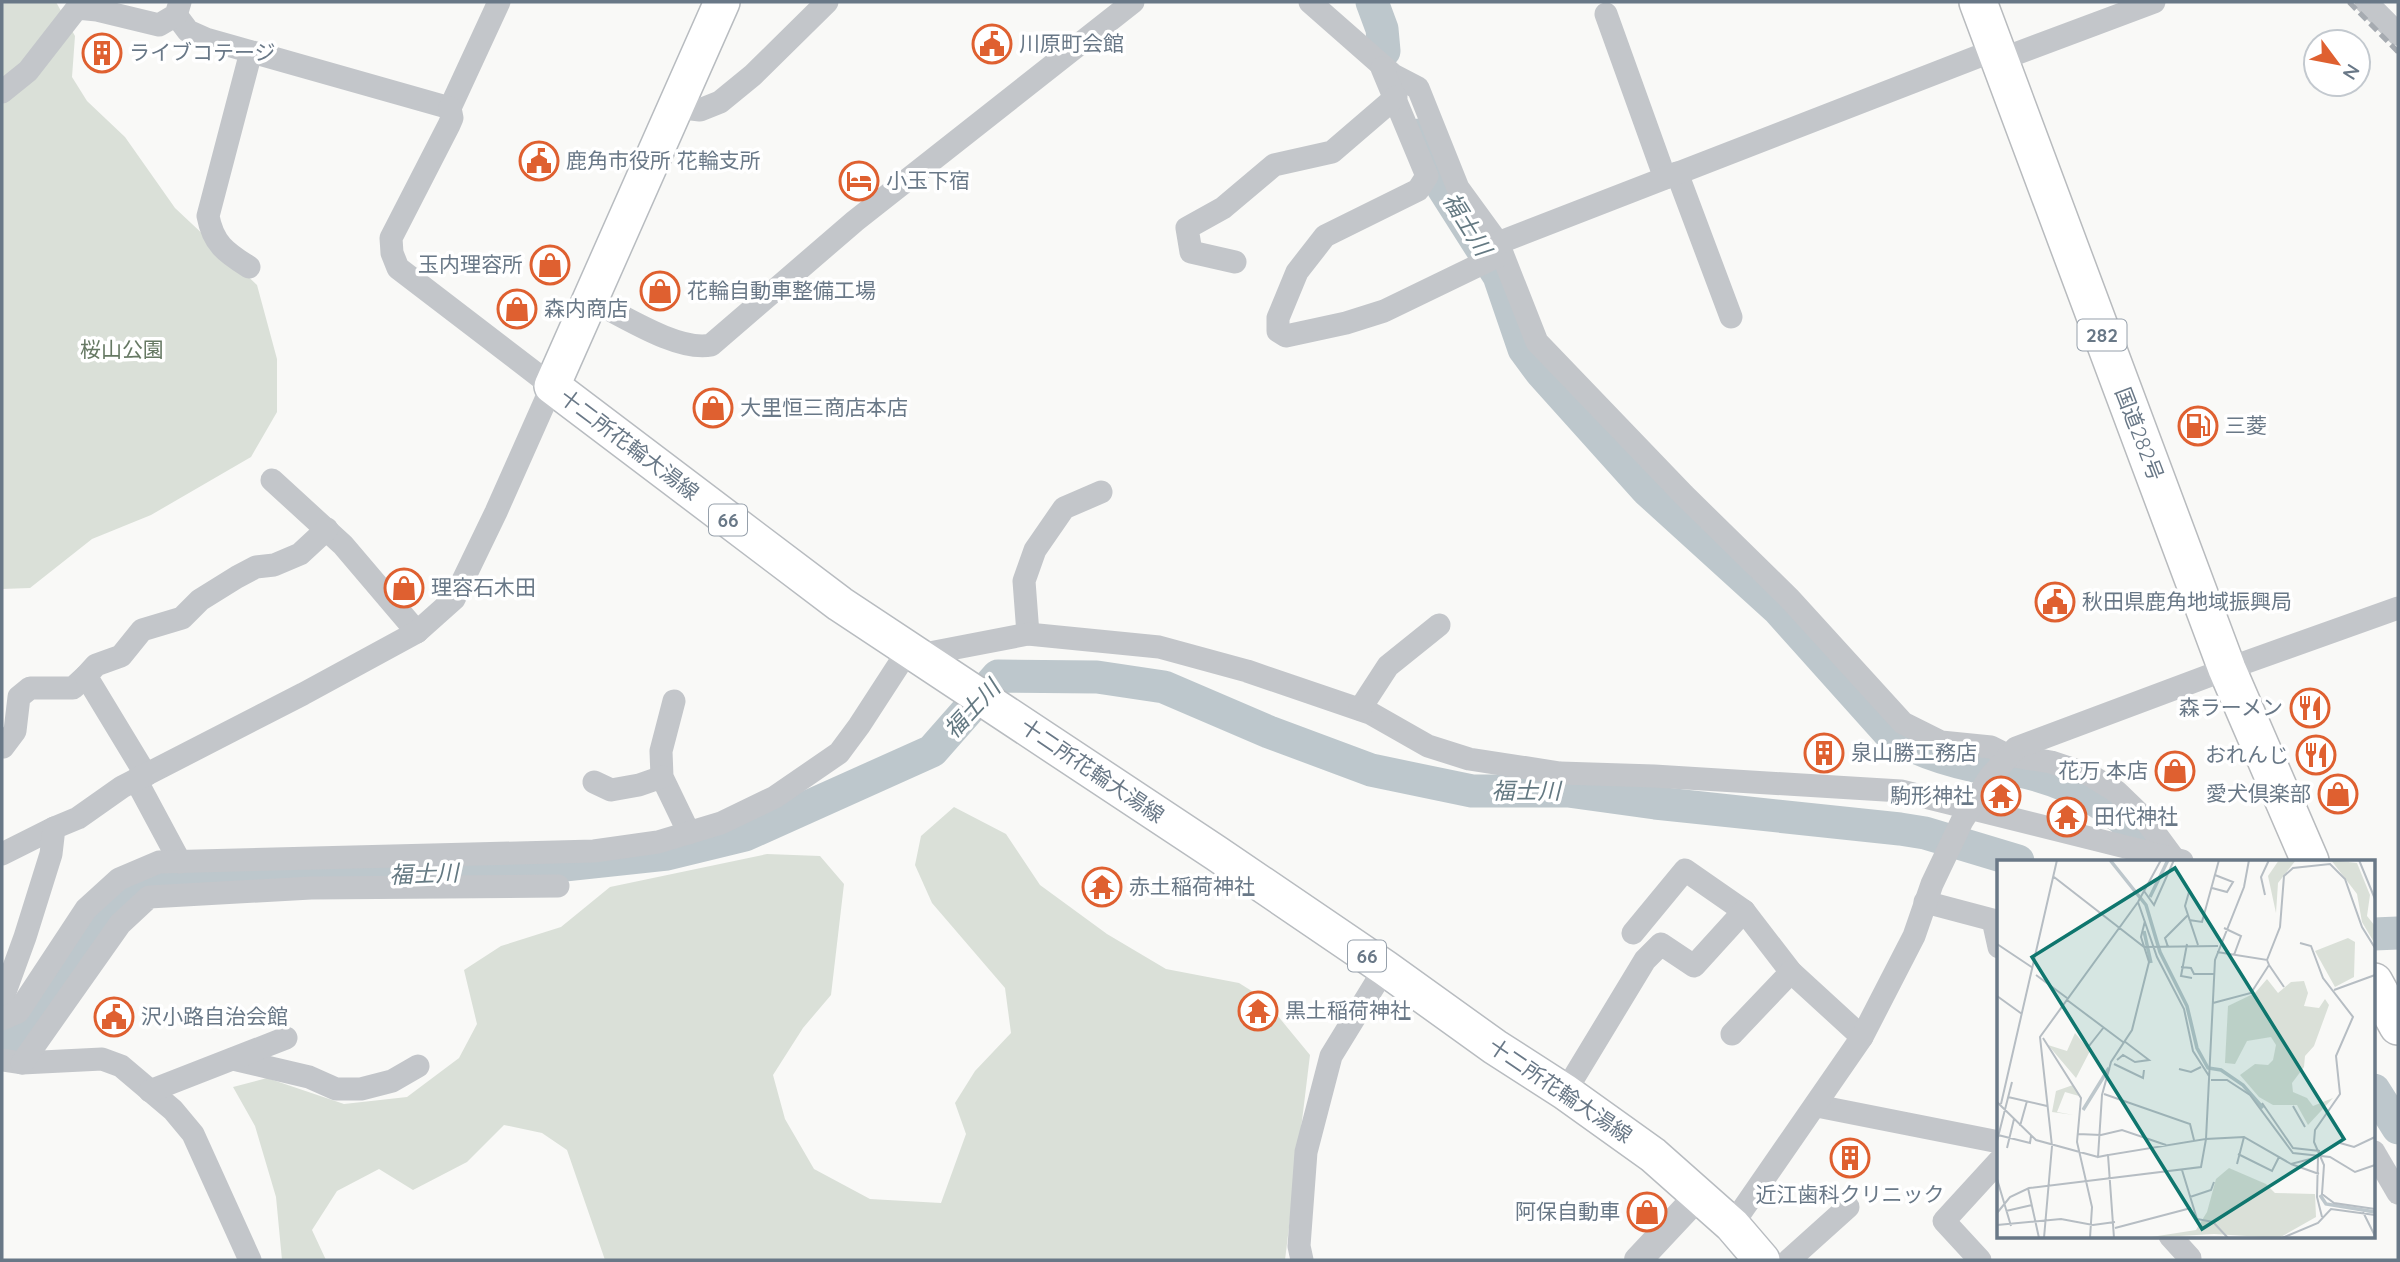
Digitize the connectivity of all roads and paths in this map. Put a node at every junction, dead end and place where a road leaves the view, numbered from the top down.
1 (499, 2) edge
2 (722, 2) edge
3 (827, 2) edge
4 (1133, 2) edge
5 (1310, 2) edge
6 (1978, 2) edge
7 (2154, 2) edge
8 (2366, 2) edge
9 (178, 8) edge
10 (1606, 14) dead end
11 (2398, 34) edge
12 (251, 52) junction
13 (1997, 55) junction
14 (1379, 62) junction
15 (2, 92) edge
16 (1396, 97) junction
17 (675, 107) junction
18 (450, 108) junction
19 (1671, 176) junction
20 (1500, 248) junction
21 (1235, 262) dead end
22 (249, 267) dead end
23 (591, 300) junction
24 (1731, 317) dead end
25 (552, 386) junction
26 (272, 480) dead end
27 (1101, 492) dead end
28 (327, 529) junction
29 (2398, 608) edge
30 (1439, 625) dead end
31 (417, 632) junction
32 (1028, 635) junction
33 (914, 652) junction
34 (2227, 669) junction
35 (86, 677) junction
36 (674, 701) dead end
37 (1360, 709) junction
38 (4, 747) dead end
39 (2000, 765) junction
40 (141, 777) junction
41 (662, 777) junction
42 (594, 782) dead end
43 (1966, 815) junction
44 (54, 828) junction
45 (689, 833) junction
46 (2, 854) edge
47 (2179, 860) edge
48 (2310, 860) edge
49 (180, 862) junction
50 (558, 886) dead end
51 (1928, 893) junction
52 (1744, 911) junction
53 (1633, 933) dead end
54 (1997, 938) edge
55 (1385, 968) junction
56 (1791, 972) junction
57 (2376, 986) edge
58 (2, 1000) edge
59 (2, 1019) edge
60 (2398, 1026) edge
61 (1732, 1034) dead end
62 (1862, 1037) junction
63 (286, 1038) dead end
64 (233, 1059) junction
65 (12, 1062) edge
66 (418, 1066) dead end
67 (150, 1091) junction
68 (1565, 1092) junction
69 (1817, 1107) junction
70 (1997, 1143) edge
71 (2376, 1155) edge
72 (1997, 1163) edge
73 (2398, 1193) edge
74 (1699, 1195) junction
75 (1848, 1207) dead end
76 (1732, 1225) junction
77 (2172, 1238) edge
78 (2190, 1258) dead end
79 (250, 1260) edge
80 (1302, 1260) edge
81 (1638, 1260) edge
82 (1762, 1260) edge
83 (1788, 1260) edge
84 (1980, 1260) edge

1 - 18 street
2 - 17 main road, 十二所花輪大湯線
3 - 17 street
4 - 23 street
5 - 14 street
6 - 13 highway, 国道282号 / 282
7 - 13 street
8 - 11 street
9 - 12 street
9 - 15 street
10 - 19 street
12 - 18 street
12 - 22 street
13 - 19 street
13 - 34 highway, 国道282号 / 282
14 - 16 street
14 - 20 street
16 - 20 street
16 - 21 street
17 - 23 main road, 十二所花輪大湯線
18 - 25 street
19 - 20 street
19 - 24 street
20 - 39 street
23 - 25 main road, 十二所花輪大湯線
25 - 31 street
25 - 33 main road, 十二所花輪大湯線 / 66
26 - 28 street
27 - 32 street
28 - 31 street
28 - 35 street
29 - 34 street
30 - 37 street
31 - 40 street
32 - 33 street
32 - 37 street
33 - 45 street
33 - 55 main road, 十二所花輪大湯線 / 66
34 - 39 street
34 - 48 highway, 国道282号 / 282
35 - 38 street
35 - 40 street
36 - 41 street
37 - 43 street
39 - 43 street
39 - 47 street
40 - 44 street
40 - 49 street
41 - 42 street
41 - 45 street
43 - 47 street
43 - 51 street
44 - 46 street
44 - 58 street
45 - 49 street
49 - 59 street
50 - 65 street
51 - 54 street
51 - 62 street
52 - 53 street
52 - 56 street
52 - 68 street
55 - 68 main road, 十二所花輪大湯線 / 66
55 - 80 street
56 - 61 street
56 - 62 street
57 - 60 highway
62 - 69 street
63 - 64 street
64 - 66 street
64 - 67 street
65 - 67 street
67 - 79 street
68 - 74 main road, 十二所花輪大湯線 / 66
69 - 70 street
69 - 76 street
71 - 73 street
72 - 84 street
74 - 76 main road, 十二所花輪大湯線 / 66
74 - 81 street
75 - 83 street
76 - 82 main road, 十二所花輪大湯線 / 66
77 - 78 street

